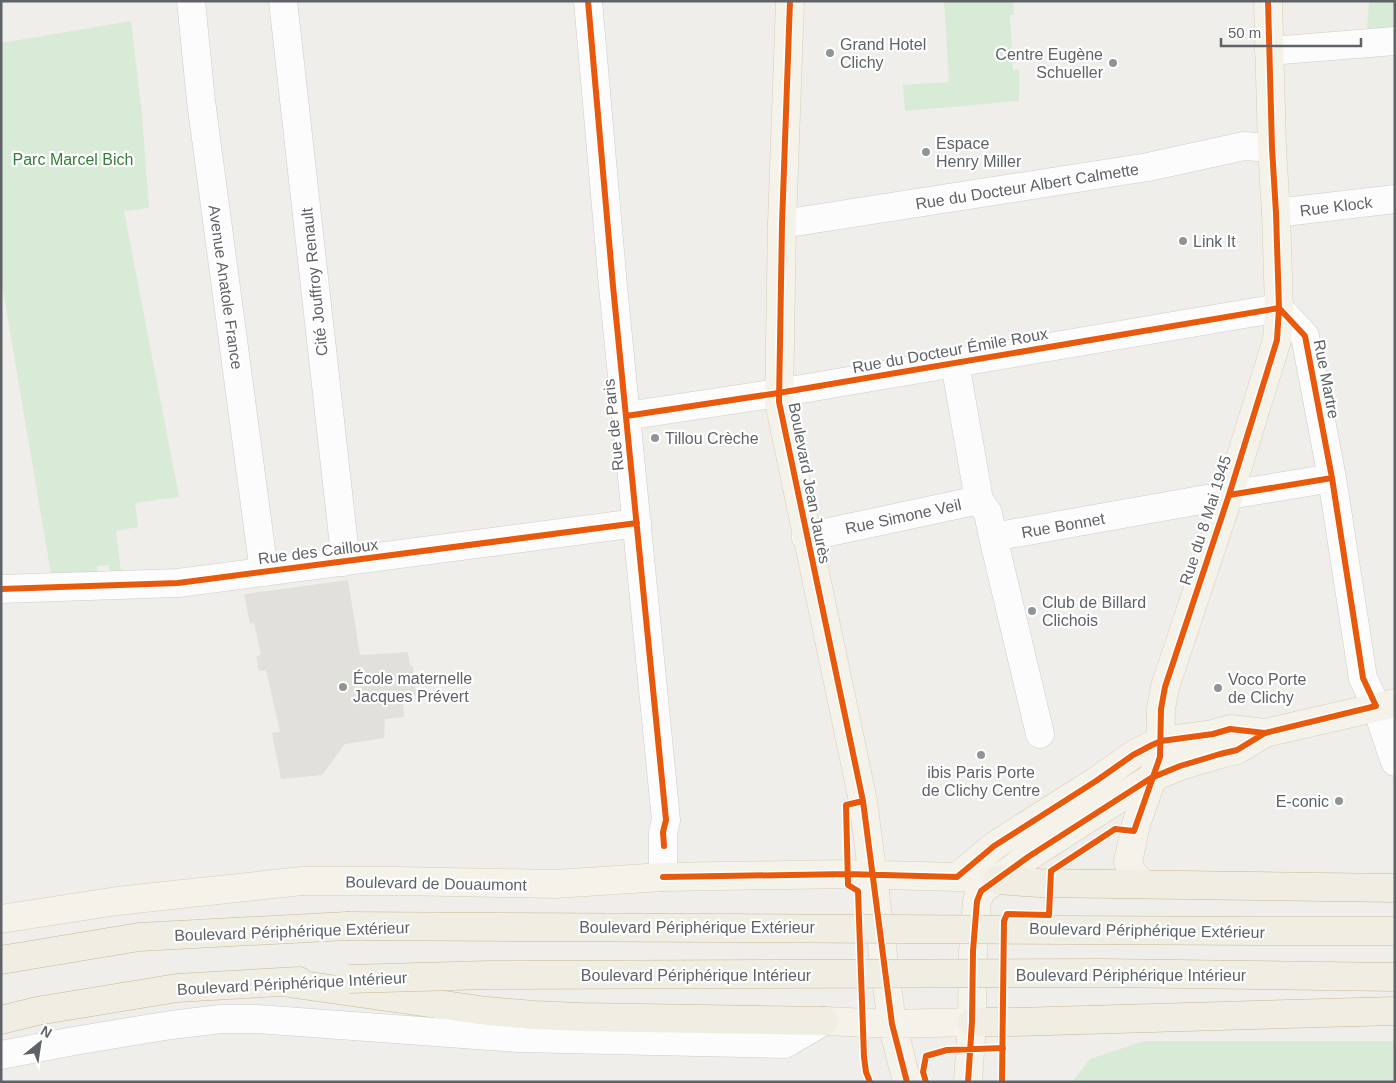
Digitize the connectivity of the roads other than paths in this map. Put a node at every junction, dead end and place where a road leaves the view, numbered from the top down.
1 (191, 1) edge
2 (283, 1) edge
3 (588, 1) edge
4 (790, 1) edge
5 (1268, 1) edge
6 (1395, 42) edge
7 (1269, 51) junction
8 (1272, 148) junction
9 (1395, 198) edge
10 (1276, 212) junction
11 (782, 224) junction
12 (1279, 308) junction
13 (955, 363) junction
14 (778, 393) junction
15 (626, 416) junction
16 (1332, 478) junction
17 (1229, 495) junction
18 (979, 500) junction
19 (637, 523) junction
20 (806, 537) junction
21 (993, 537) junction
22 (343, 562) junction
23 (264, 572) junction
24 (1, 589) edge
25 (1386, 704) edge
26 (1264, 733) junction
27 (1040, 734) dead end
28 (1160, 741) junction
29 (1395, 762) edge
30 (1151, 778) junction
31 (872, 874) junction
32 (957, 876) junction
33 (663, 877) junction
34 (997, 880) junction
35 (1143, 884) junction
36 (1395, 888) edge
37 (1, 919) edge
38 (1395, 931) edge
39 (1, 960) edge
40 (1395, 977) edge
41 (281, 982) junction
42 (1395, 1012) edge
43 (1, 1020) edge
44 (824, 1021) junction
45 (972, 1022) junction
46 (892, 1024) junction
47 (1, 1055) edge
48 (907, 1082) edge
49 (968, 1082) edge

1 - 23 street, Avenue Anatole France
2 - 22 street, Cité Jouffroy Renault
3 - 15 street, Rue de Paris
4 - 11 main road, Boulevard Jean Jaurès
5 - 7 main road
6 - 7 street
7 - 8 main road
8 - 10 main road
8 - 11 street, Rue du Docteur Albert Calmette
9 - 10 street, Rue Klock
10 - 12 main road
11 - 14 main road, Boulevard Jean Jaurès
12 - 13 street, Rue du Docteur Émile Roux
12 - 16 street, Rue Martre
12 - 17 main road, Rue du 8 Mai 1945
13 - 14 street, Rue du Docteur Émile Roux
13 - 18 street, Rue Simone Veil
14 - 15 street, Rue du Docteur Émile Roux
14 - 20 main road, Boulevard Jean Jaurès
15 - 19 street, Rue de Paris
16 - 17 street, Rue Bonnet
16 - 25 street, Rue Martre
17 - 21 street, Rue Bonnet
17 - 28 main road, Rue du 8 Mai 1945
18 - 20 street, Rue Simone Veil
18 - 21 street
19 - 22 street, Rue des Cailloux
19 - 33 street, Rue de Paris
20 - 31 main road, Boulevard Jean Jaurès
21 - 27 street
22 - 23 street, Rue des Cailloux
23 - 24 street, Rue des Cailloux
25 - 26 main road
25 - 29 street, Rue Martre
26 - 28 main road
26 - 30 main road
28 - 30 main road, Rue du 8 Mai 1945
28 - 32 main road
30 - 34 main road
30 - 35 main road, Rue du 8 Mai 1945
31 - 32 main road, Boulevard de Douaumont
31 - 33 main road, Boulevard de Douaumont
31 - 46 main road, Boulevard Jean Jaurès
32 - 34 main road, Boulevard de Douaumont
33 - 37 main road, Boulevard de Douaumont
34 - 35 highway
34 - 45 main road
35 - 36 highway
38 - 39 highway, Boulevard Périphérique Extérieur, bridge
40 - 41 highway, Boulevard Périphérique Intérieur, bridge
41 - 43 highway, Boulevard Périphérique Intérieur
41 - 44 highway
42 - 45 highway
44 - 46 main road
44 - 47 street
45 - 46 main road
45 - 49 main road
46 - 48 main road, Boulevard Jean Jaurès

